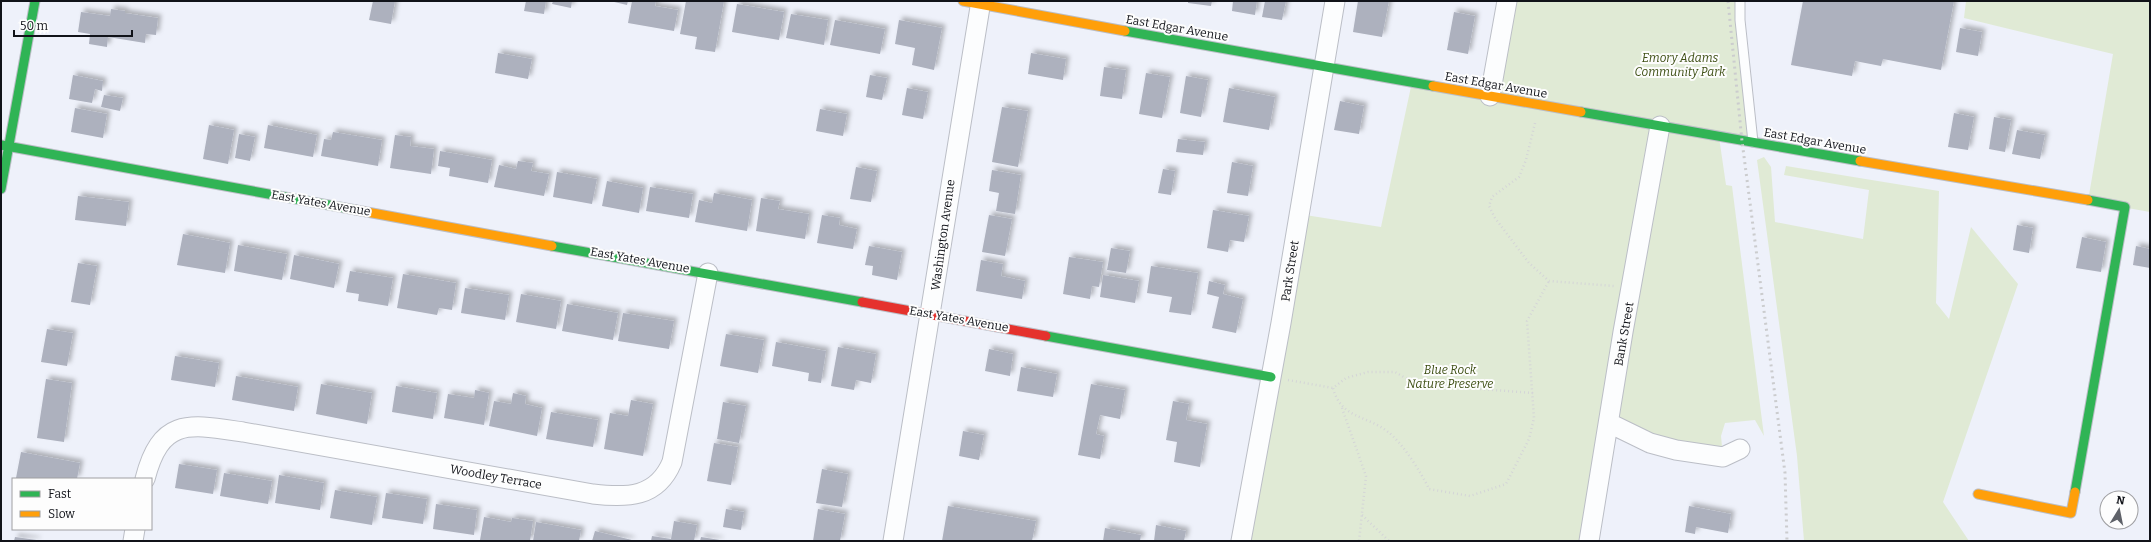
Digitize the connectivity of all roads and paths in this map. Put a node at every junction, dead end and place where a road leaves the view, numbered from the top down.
1 (35, 1) edge
2 (1335, 1) edge
3 (1507, 1) edge
4 (1740, 1) edge
5 (975, 2) edge
6 (1324, 67) junction
7 (1490, 96) junction
8 (1540, 104) junction
9 (1660, 126) junction
10 (1753, 142) junction
11 (5, 145) edge
12 (1, 189) edge
13 (708, 273) junction
14 (1549, 281) junction
15 (1632, 287) junction
16 (931, 314) junction
17 (1271, 377) junction
18 (1333, 388) junction
19 (1533, 393) junction
20 (1342, 407) junction
21 (1610, 423) junction
22 (1740, 449) dead end
23 (145, 478) edge
24 (1978, 494) dead end
25 (1362, 515) junction
26 (135, 530) edge
27 (133, 541) edge
28 (893, 541) edge
29 (1241, 541) edge
30 (1359, 541) edge
31 (1389, 541) edge
32 (1589, 541) edge

1 - 11 street
2 - 6 street, Park Street
3 - 7 street
4 - 10 lane
5 - 6 street, East Edgar Avenue
5 - 16 street, Washington Avenue
6 - 7 street, East Edgar Avenue
6 - 17 street, Park Street
7 - 8 street, East Edgar Avenue
8 - 9 street, East Edgar Avenue
8 - 14 path
9 - 10 street, East Edgar Avenue
9 - 15 street, Bank Street
10 - 24 street, East Edgar Avenue
11 - 12 street
11 - 13 street, East Yates Avenue
13 - 16 street, East Yates Avenue
13 - 23 street, Woodley Terrace
14 - 15 path
14 - 19 path
15 - 21 street, Bank Street
16 - 17 street, East Yates Avenue
16 - 28 street, Washington Avenue
17 - 18 path
17 - 29 street, Park Street
18 - 19 path
18 - 20 path
19 - 20 path
20 - 25 path
21 - 22 street
21 - 32 street, Bank Street
25 - 30 path
25 - 31 path
26 - 27 street

